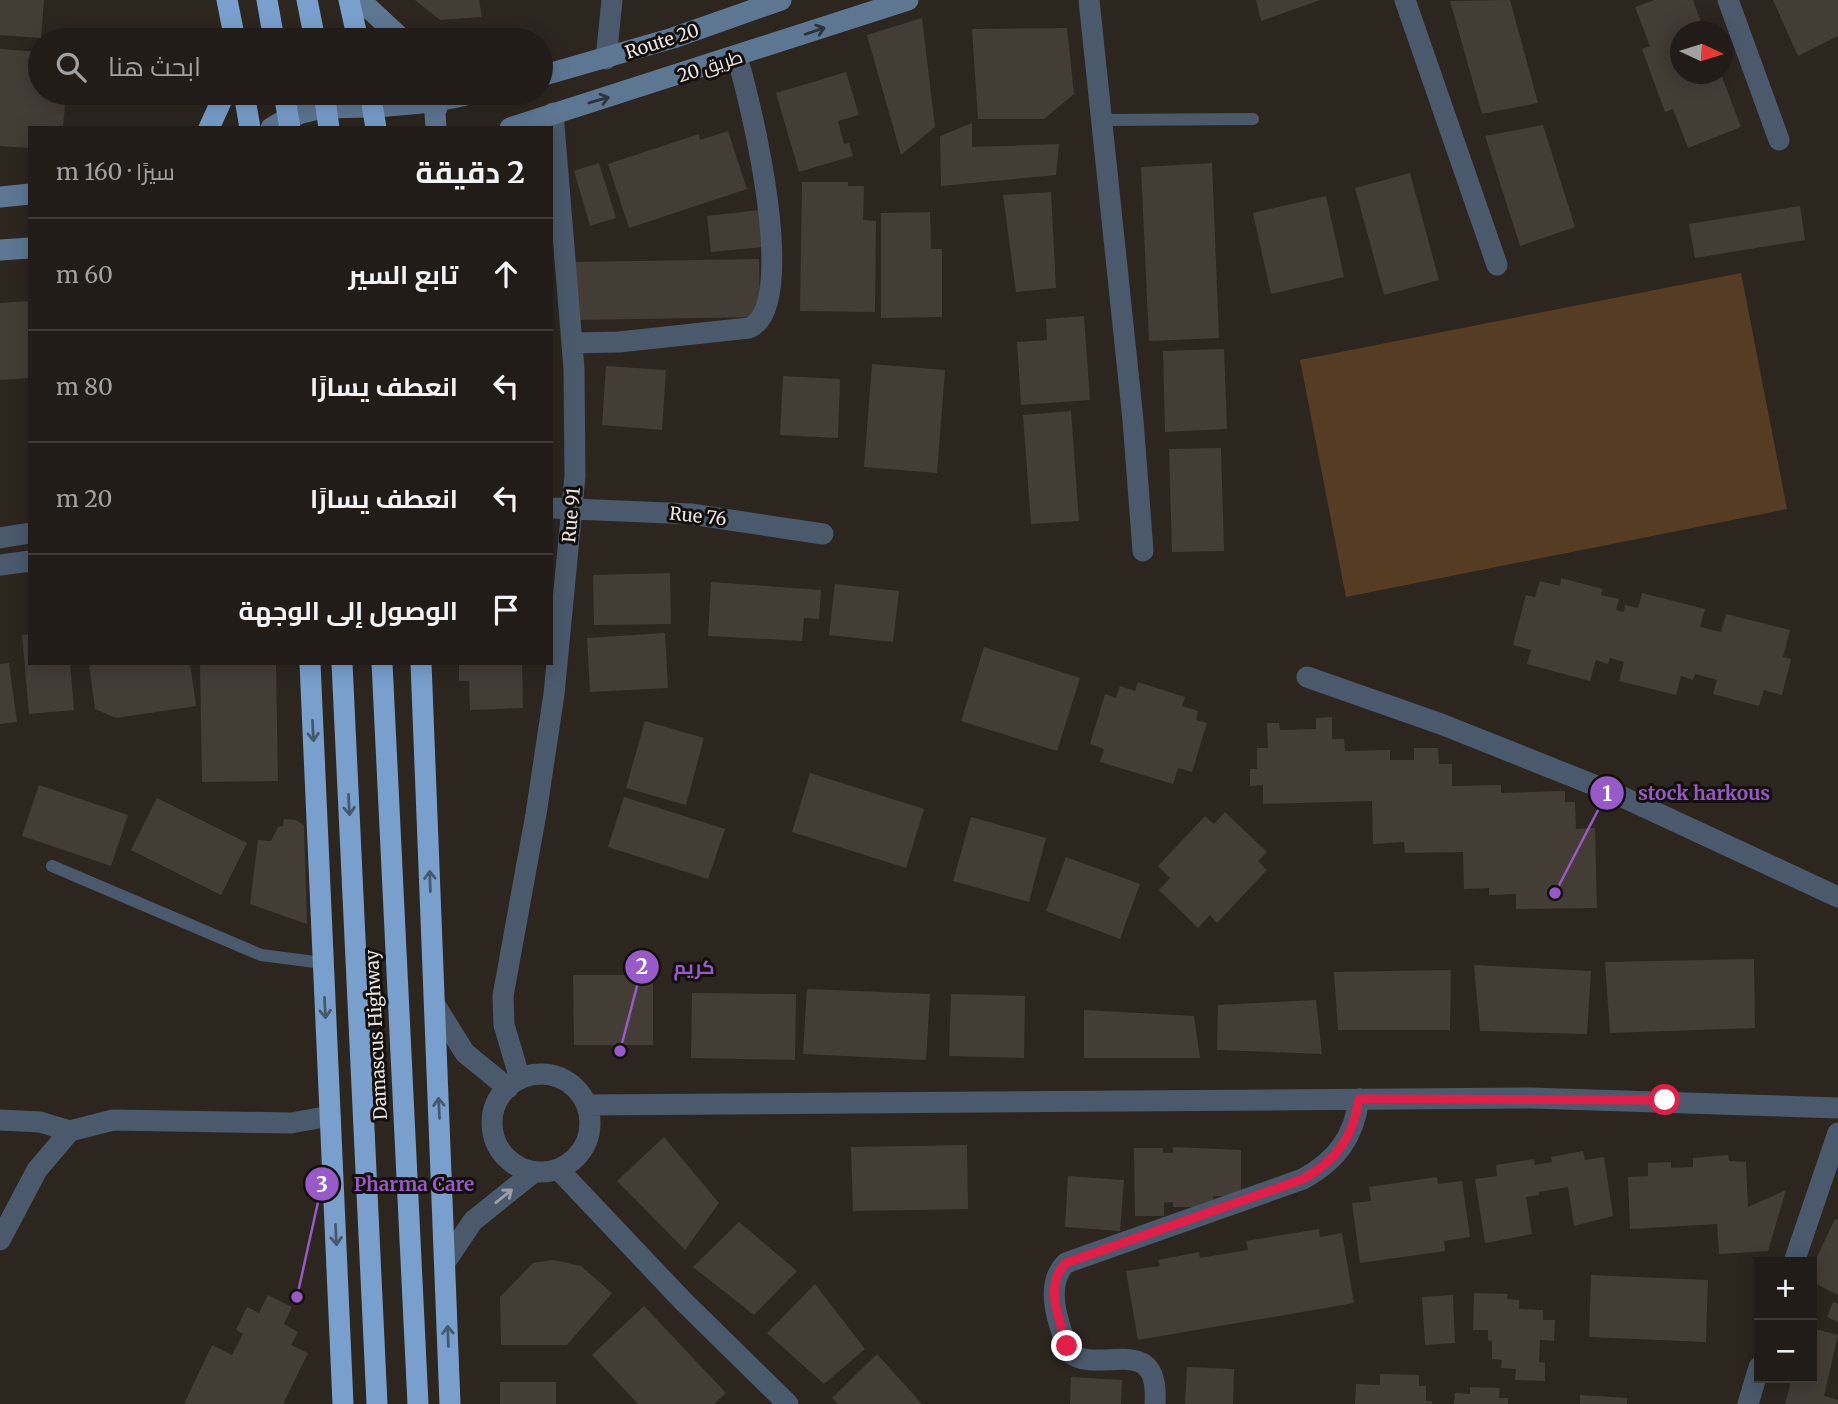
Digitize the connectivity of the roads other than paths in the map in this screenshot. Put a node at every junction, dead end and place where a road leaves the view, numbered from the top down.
1 (227, 0) edge
2 (267, 0) edge
3 (307, 0) edge
4 (349, 0) edge
5 (360, 0) edge
6 (612, 0) edge
7 (781, 0) edge
8 (908, 0) edge
9 (1089, 0) edge
10 (1405, 0) edge
11 (1728, 0) edge
12 (233, 28) edge
13 (272, 28) edge
14 (313, 28) edge
15 (355, 28) edge
16 (390, 28) edge
17 (737, 57) junction
18 (606, 59) junction
19 (553, 73) edge
20 (220, 105) edge
21 (246, 105) edge
22 (286, 105) edge
23 (326, 105) edge
24 (341, 105) edge
25 (341, 105) edge
26 (411, 105) edge
27 (438, 105) edge
28 (373, 109) edge
29 (553, 113) junction
30 (1253, 119) dead end
31 (1103, 120) junction
32 (210, 126) edge
33 (250, 126) edge
34 (275, 126) edge
35 (290, 126) edge
36 (329, 126) edge
37 (436, 126) edge
38 (516, 126) edge
39 (1779, 140) dead end
40 (28, 194) edge
41 (0, 197) edge
42 (28, 248) edge
43 (0, 250) edge
44 (1497, 265) dead end
45 (572, 343) junction
46 (558, 507) edge
47 (28, 533) edge
48 (824, 534) dead end
49 (0, 538) edge
50 (1143, 551) dead end
51 (28, 561) edge
52 (0, 565) edge
53 (310, 665) edge
54 (342, 665) edge
55 (382, 665) edge
56 (421, 665) edge
57 (1307, 677) dead end
58 (52, 866) dead end
59 (1838, 897) edge
60 (323, 963) junction
61 (435, 1005) junction
62 (514, 1083) junction
63 (1359, 1099) junction
64 (587, 1105) junction
65 (1838, 1108) edge
66 (330, 1116) junction
67 (0, 1120) edge
68 (69, 1131) junction
69 (1838, 1133) edge
70 (558, 1169) junction
71 (534, 1172) junction
72 (0, 1240) edge
73 (1796, 1257) edge
74 (446, 1261) junction
75 (342, 1380) junction
76 (1754, 1383) edge
77 (332, 1404) edge
78 (344, 1404) edge
79 (377, 1404) edge
80 (418, 1404) edge
81 (450, 1404) edge
82 (788, 1404) edge
83 (1155, 1404) edge
84 (1748, 1404) edge

1 - 12 highway
2 - 13 highway
3 - 14 highway
4 - 15 highway
5 - 16 main road
6 - 18 street
7 - 18 main road, Route 20
17 -> 8 main road, طريق 20
9 - 31 street
10 - 44 street
11 - 39 street
29 -> 17 main road, طريق 20
17 - 45 street
18 - 19 main road, Route 20
20 - 32 highway
21 - 33 highway
22 - 35 highway, bridge
23 - 36 highway, bridge
24 - 28 main road
25 - 34 main road
26 - 28 main road
27 - 37 main road
29 - 38 main road, طريق 20
29 - 45 street, Rue 91
30 - 31 lane
31 - 50 street
40 - 41 main road
42 - 43 main road
45 - 46 street, Rue 91
46 - 48 street, Rue 76
46 - 62 street, Rue 91
47 - 49 street
51 - 52 street
53 -> 60 highway
54 -> 79 highway, Damascus Highway
55 - 80 highway, Damascus Highway
61 -> 56 highway
57 - 59 street
58 - 60 lane
60 -> 66 highway
61 - 62 street
74 -> 61 highway
62 - 64 street
62 - 71 street
63 - 64 street
63 - 65 street
63 - 83 street
64 - 70 street
66 - 68 street
66 -> 75 highway
67 - 68 street
68 - 72 street
69 - 73 street
70 - 71 street
70 - 82 street
74 -> 71 street
81 -> 74 highway
75 - 77 street
75 - 78 highway
76 - 84 street

